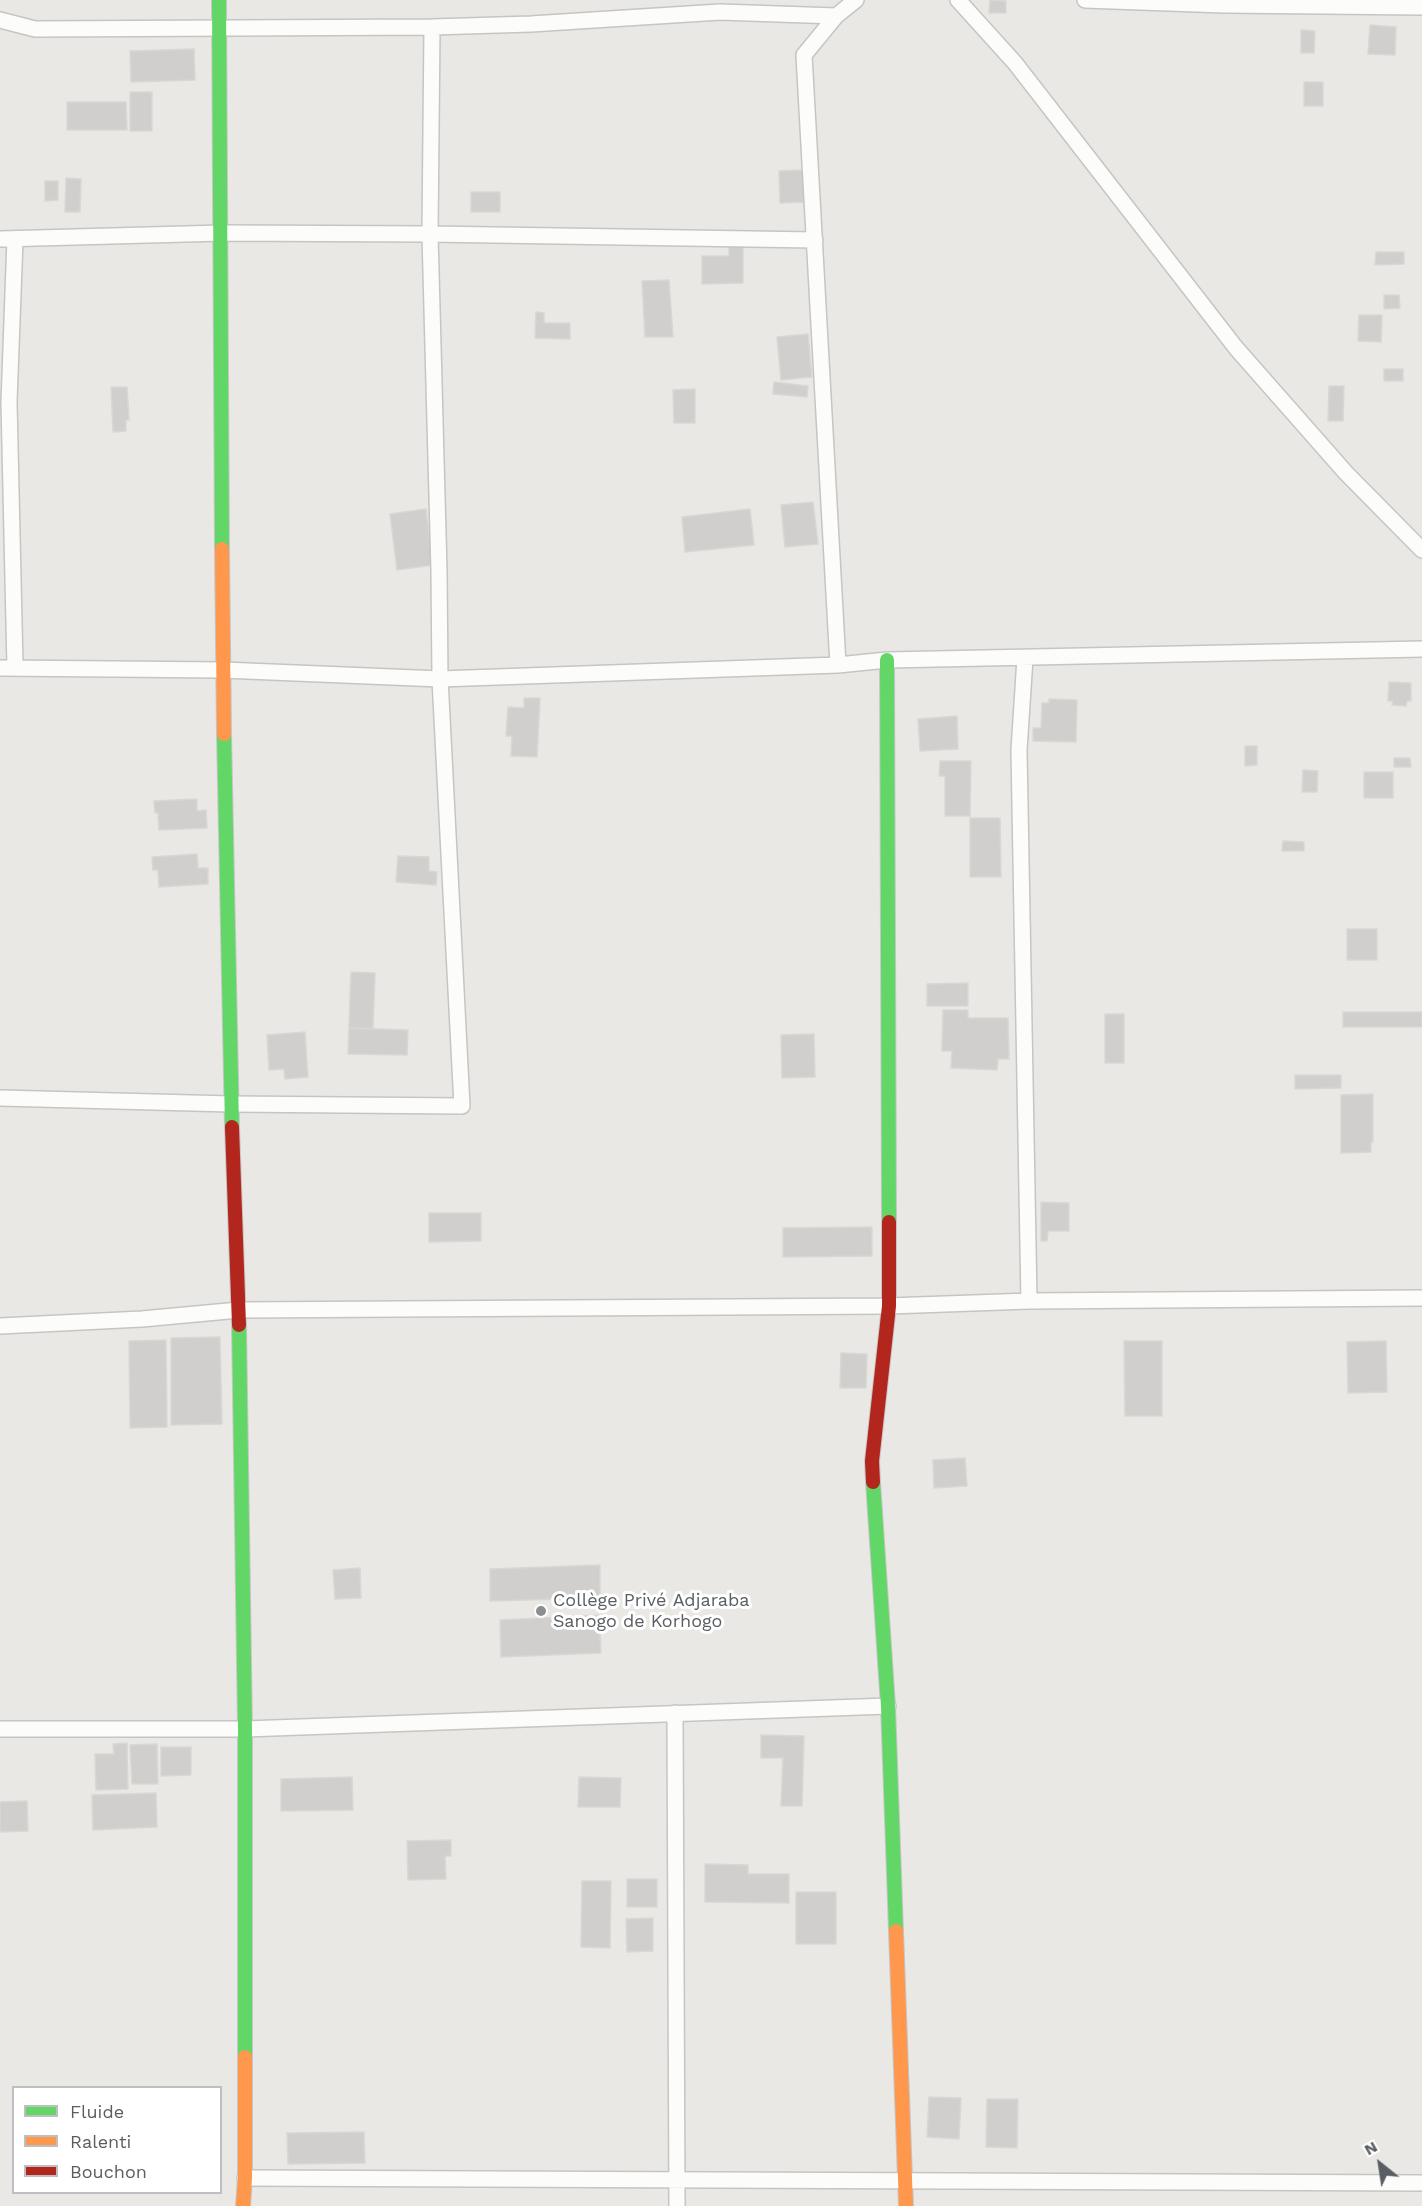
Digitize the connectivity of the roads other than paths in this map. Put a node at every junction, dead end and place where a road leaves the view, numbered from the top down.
1 (219, 0) edge
2 (856, 0) edge
3 (958, 0) edge
4 (1091, 0) edge
5 (1224, 3) edge
6 (720, 6) edge
7 (1422, 7) edge
8 (836, 16) junction
9 (0, 20) edge
10 (432, 27) junction
11 (219, 28) junction
12 (222, 233) junction
13 (430, 234) junction
14 (8, 239) edge
15 (815, 240) junction
16 (1422, 550) edge
17 (1422, 649) edge
18 (1025, 658) junction
19 (887, 660) junction
20 (838, 665) junction
21 (8, 667) edge
22 (223, 670) junction
23 (440, 679) junction
24 (0, 1098) edge
25 (231, 1104) junction
26 (1422, 1298) edge
27 (1029, 1301) junction
28 (890, 1306) junction
29 (239, 1310) junction
30 (0, 1326) edge
31 (888, 1706) junction
32 (675, 1713) junction
33 (0, 1729) edge
34 (245, 1729) junction
35 (244, 2178) junction
36 (678, 2181) junction
37 (905, 2182) junction
38 (1422, 2183) edge
39 (243, 2206) edge
40 (677, 2206) edge
41 (906, 2206) edge

1 - 11 street
2 - 8 street
3 - 16 street
4 - 5 street
5 - 7 street
6 - 8 street
6 - 10 street
8 - 15 street
9 - 11 street
10 - 11 street
10 - 13 street
11 - 12 street
12 - 13 street
12 - 14 street
12 - 22 street
13 - 15 street
13 - 23 street
14 - 21 street
15 - 20 street
17 - 18 street
18 - 19 street
18 - 27 street
19 - 20 street
19 - 28 street
20 - 23 street
21 - 22 street
22 - 23 street
22 - 25 street
23 - 25 street
24 - 25 street
25 - 29 street
26 - 27 street
27 - 28 street
28 - 29 street
28 - 31 street
29 - 30 street
29 - 34 street
31 - 32 street
31 - 37 street
32 - 34 street
32 - 36 street
33 - 34 street
34 - 35 street
35 - 36 street
35 - 39 street
36 - 37 street
36 - 40 street
37 - 38 street
37 - 41 street

